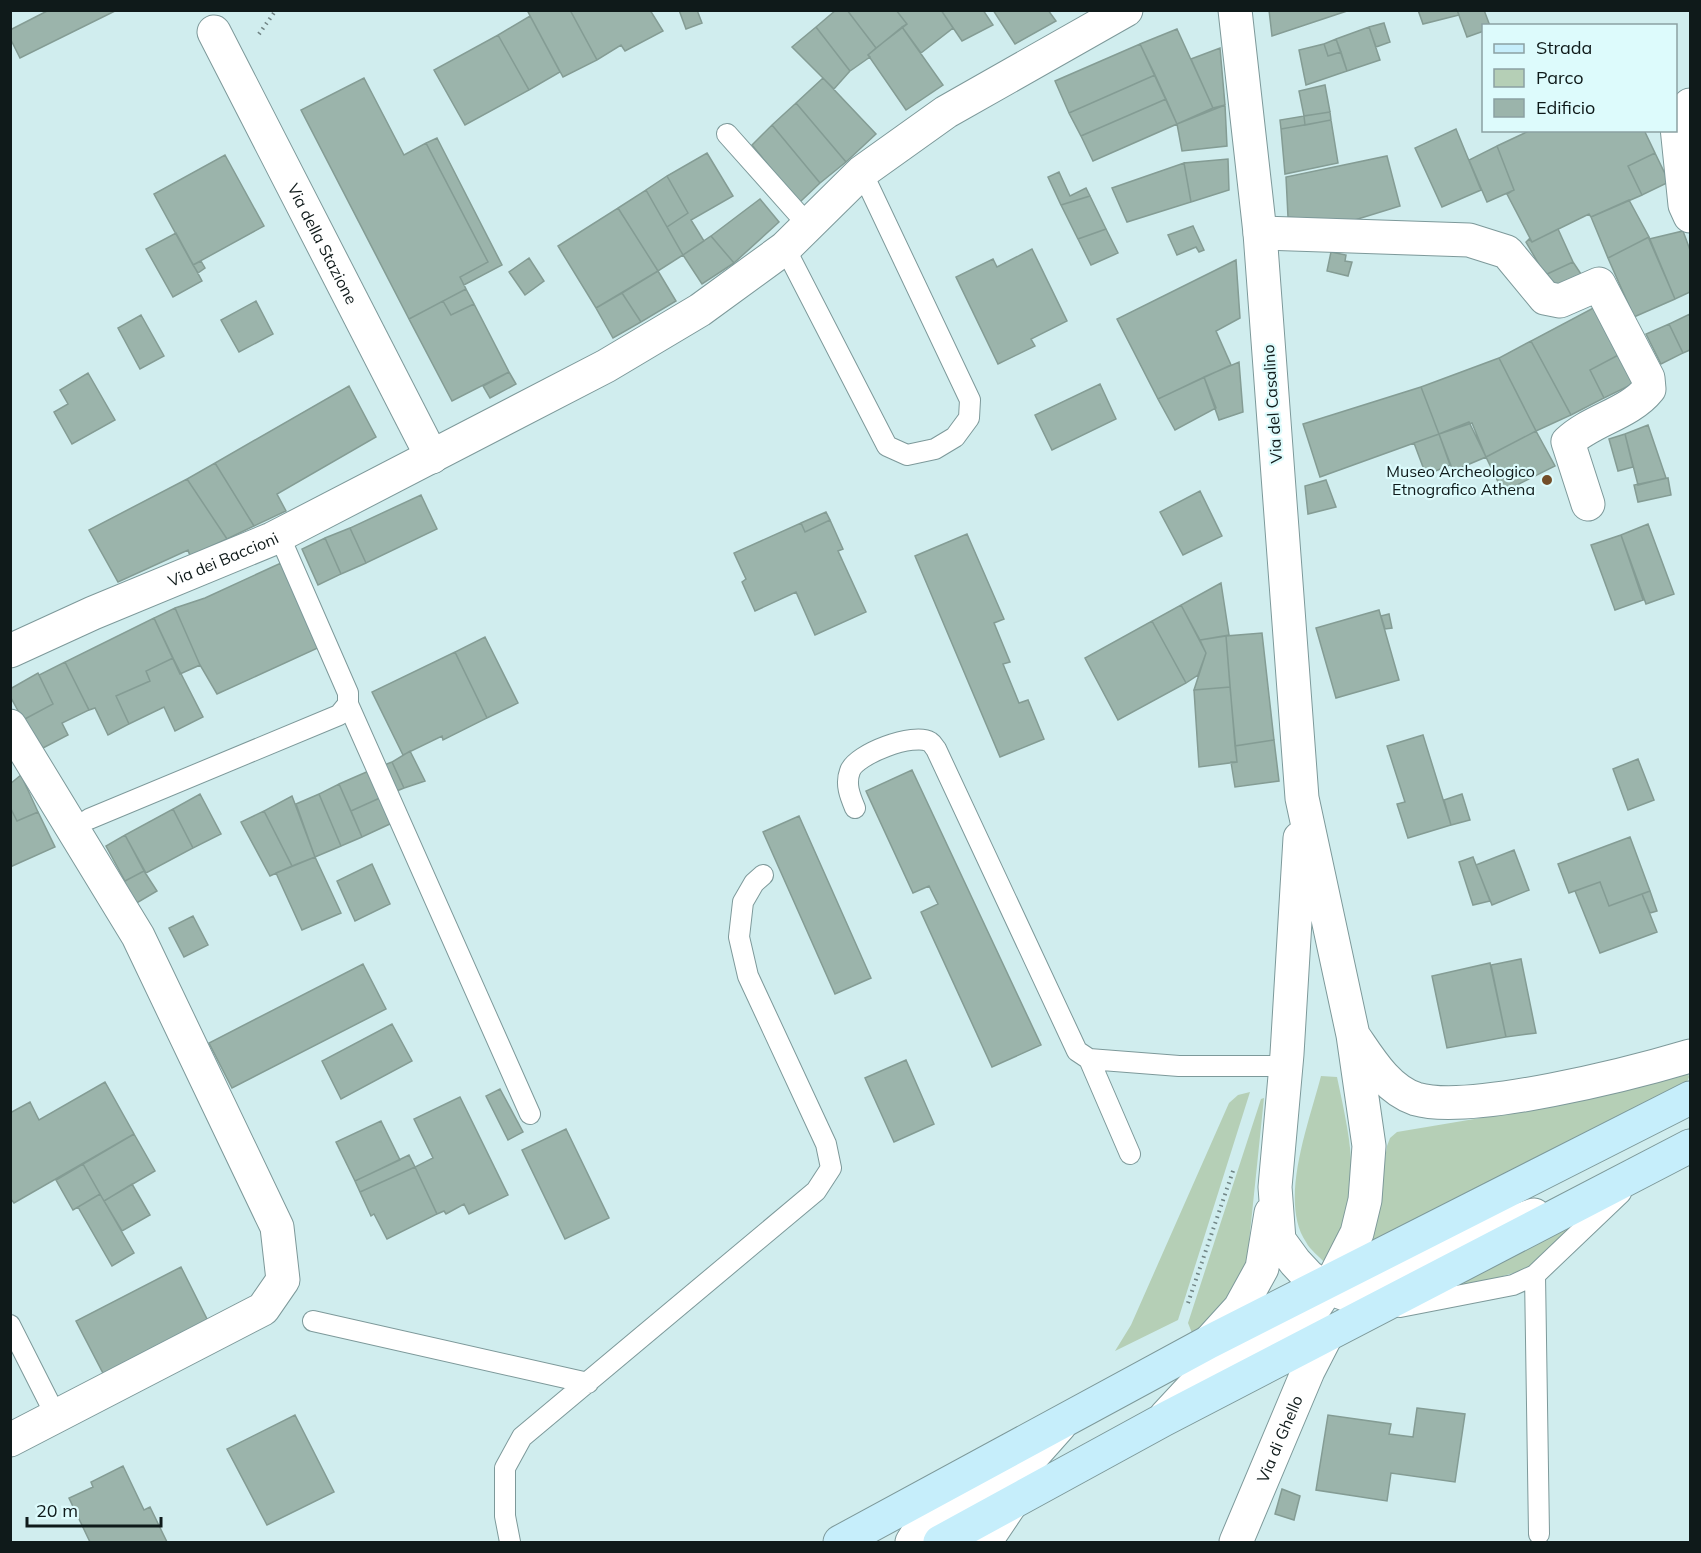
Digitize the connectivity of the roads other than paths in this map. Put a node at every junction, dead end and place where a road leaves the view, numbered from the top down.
1 (1126, 10) edge
2 (1235, 10) edge
3 (214, 32) dead end
4 (1690, 105) edge
5 (727, 134) dead end
6 (862, 172) junction
7 (1690, 216) edge
8 (808, 225) junction
9 (1260, 233) junction
10 (785, 248) junction
11 (432, 457) junction
12 (1588, 504) dead end
13 (279, 535) junction
14 (10, 651) edge
15 (348, 704) junction
16 (10, 726) edge
17 (1302, 798) junction
18 (855, 808) dead end
19 (89, 819) dead end
20 (763, 874) dead end
21 (1353, 1035) junction
22 (1690, 1056) edge
23 (1089, 1059) junction
24 (1285, 1066) junction
25 (1690, 1098) edge
26 (530, 1114) dead end
27 (1690, 1146) edge
28 (1130, 1154) dead end
29 (1631, 1178) junction
30 (1275, 1187) junction
31 (1535, 1275) junction
32 (1328, 1284) junction
33 (1371, 1313) junction
34 (314, 1322) dead end
35 (10, 1325) edge
36 (1326, 1336) junction
37 (1209, 1342) junction
38 (588, 1383) junction
39 (56, 1416) junction
40 (1163, 1420) junction
41 (1063, 1421) junction
42 (10, 1440) edge
43 (1010, 1505) junction
44 (1539, 1534) dead end
45 (510, 1542) edge
46 (840, 1542) edge
47 (912, 1542) edge
48 (940, 1542) edge
49 (985, 1542) edge
50 (1236, 1542) edge

1 - 6 street, Via dei Baccioni
2 - 9 street, Via del Casalino
3 - 11 street, Via della Stazione
4 - 7 street
5 - 8 lane
6 - 8 street, Via dei Baccioni
6 - 10 lane
8 - 10 street, Via dei Baccioni
9 - 12 street
9 - 17 street, Via del Casalino
10 - 11 street, Via dei Baccioni
11 - 13 street, Via dei Baccioni
13 - 14 street, Via dei Baccioni
13 - 15 lane
15 - 19 lane
15 - 26 lane
16 - 39 street
17 - 21 street
17 - 24 street
18 - 23 lane
20 - 38 lane
21 - 22 street
21 - 32 street
23 - 24 lane
23 - 28 lane
24 - 30 street
25 - 32 main road
27 - 29 main road
29 - 31 lane
29 - 32 street
29 - 33 main road
30 - 32 street
30 - 37 street
31 - 33 lane
31 - 44 lane
32 - 37 main road
32 - 40 street
33 - 36 main road
34 - 38 lane
35 - 39 lane
36 - 40 main road
36 - 50 street, Via di Ghello
37 - 41 main road
38 - 45 lane
39 - 42 street
40 - 43 main road
41 - 46 main road
41 - 47 street
43 - 48 main road
43 - 49 street

